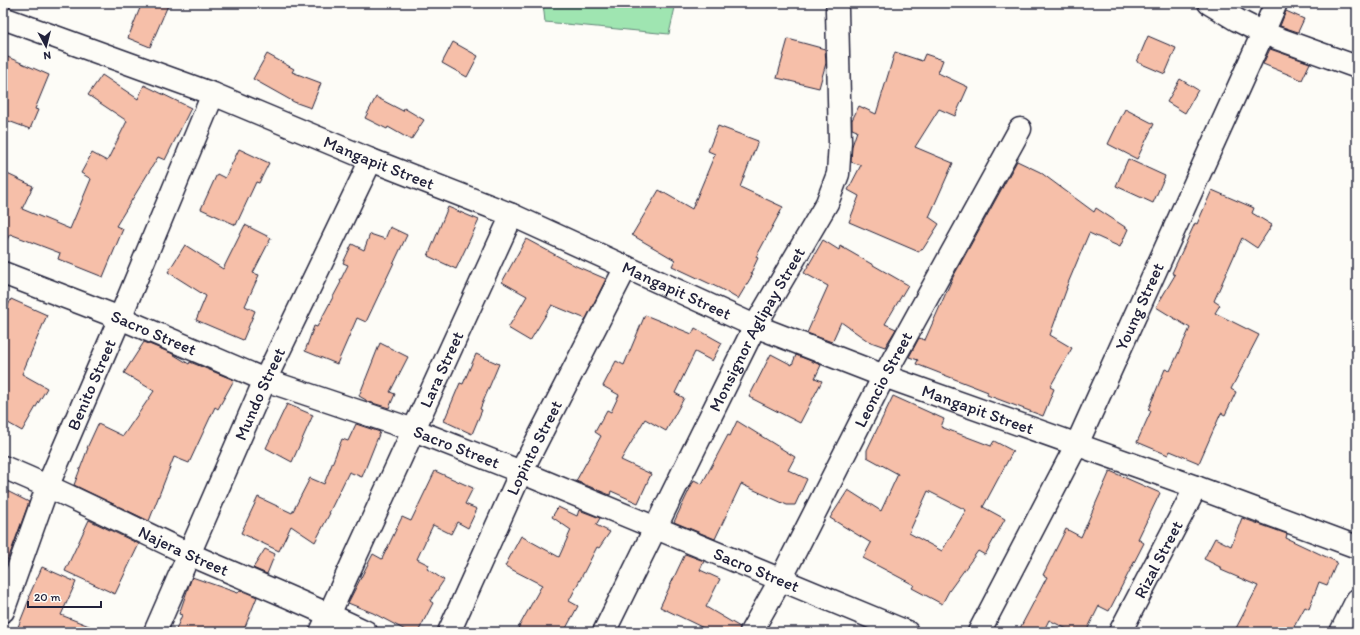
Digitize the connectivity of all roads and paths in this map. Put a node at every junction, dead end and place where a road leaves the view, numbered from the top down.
1 (1209, 3) edge
2 (1276, 3) edge
3 (837, 10) dead end
4 (3, 18) edge
5 (1263, 33) junction
6 (1357, 67) edge
7 (213, 94) junction
8 (1020, 129) dead end
9 (371, 160) junction
10 (512, 215) junction
11 (626, 267) junction
12 (3, 273) edge
13 (120, 318) junction
14 (755, 326) junction
15 (884, 376) junction
16 (265, 380) junction
17 (414, 430) junction
18 (1077, 444) junction
19 (3, 467) edge
20 (521, 472) junction
21 (48, 485) junction
22 (1196, 487) junction
23 (656, 528) junction
24 (1357, 547) edge
25 (189, 553) junction
26 (781, 579) junction
27 (1357, 600) edge
28 (3, 611) edge
29 (325, 623) edge
30 (155, 632) edge
31 (366, 632) edge
32 (448, 632) edge
33 (604, 632) edge
34 (751, 632) edge
35 (907, 632) edge
36 (979, 632) edge
37 (1120, 632) edge
38 (1341, 632) edge

1 - 5 street
2 - 5 street, Young Street
3 - 14 street, Monsignor Aglipay Street
4 - 7 street, Mangapit Street
5 - 6 street
5 - 18 street, Young Street
7 - 9 street, Mangapit Street
7 - 13 street, Benito Street
8 - 15 street, Leoncio Street
9 - 10 street, Mangapit Street
9 - 16 street, Mundo Street
10 - 11 street, Mangapit Street
10 - 17 street, Lara Street
11 - 14 street, Mangapit Street
11 - 20 street, Lopinto Street
12 - 13 street, Sacro Street
13 - 16 street, Sacro Street
13 - 21 street, Benito Street
14 - 15 street, Mangapit Street
14 - 23 street, Monsignor Aglipay Street
15 - 18 street, Mangapit Street
15 - 26 street, Leoncio Street
16 - 17 street, Sacro Street
16 - 25 street, Mundo Street
17 - 20 street, Sacro Street
17 - 29 street, Lara Street
18 - 22 street, Mangapit Street
18 - 36 street, Young Street
19 - 21 street, Najera Street
20 - 23 street, Sacro Street
20 - 32 street, Lopinto Street
21 - 25 street, Najera Street
21 - 28 street, Benito Street
22 - 24 street, Mangapit Street
22 - 37 street, Rizal Street
23 - 26 street, Sacro Street
23 - 33 street, Monsignor Aglipay Street
25 - 29 street, Najera Street
25 - 30 street, Mundo Street
26 - 34 street, Leoncio Street
26 - 35 street, Sacro Street
27 - 38 street
29 - 31 street, Najera Street

